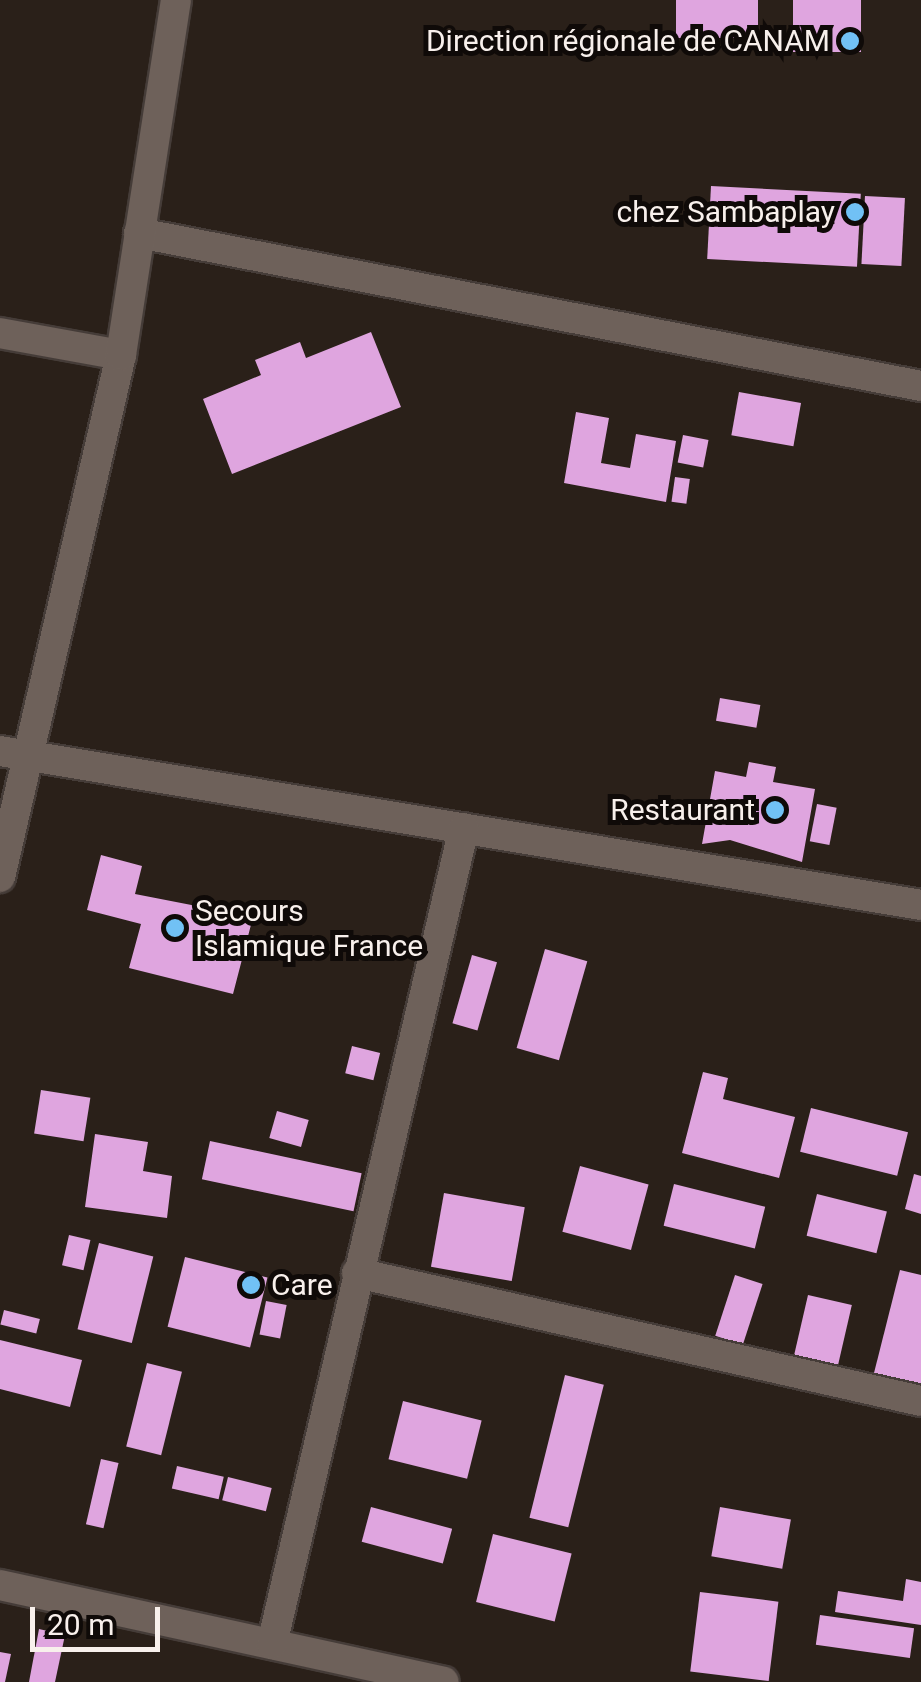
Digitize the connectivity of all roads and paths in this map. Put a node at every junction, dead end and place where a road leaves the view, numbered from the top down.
1 (176, 0) edge
2 (139, 233) junction
3 (0, 333) edge
4 (121, 355) junction
5 (921, 386) edge
6 (0, 751) edge
7 (30, 756) junction
8 (464, 828) junction
9 (0, 877) edge
10 (921, 905) edge
11 (358, 1273) junction
12 (921, 1401) edge
13 (0, 1585) edge
14 (272, 1644) junction
15 (444, 1682) edge

1 - 2 street
2 - 4 street
2 - 5 street
3 - 4 street
4 - 7 street
6 - 7 street
7 - 8 street
7 - 9 street
8 - 10 street
8 - 11 street
11 - 12 street
11 - 14 street
13 - 14 street
14 - 15 street

